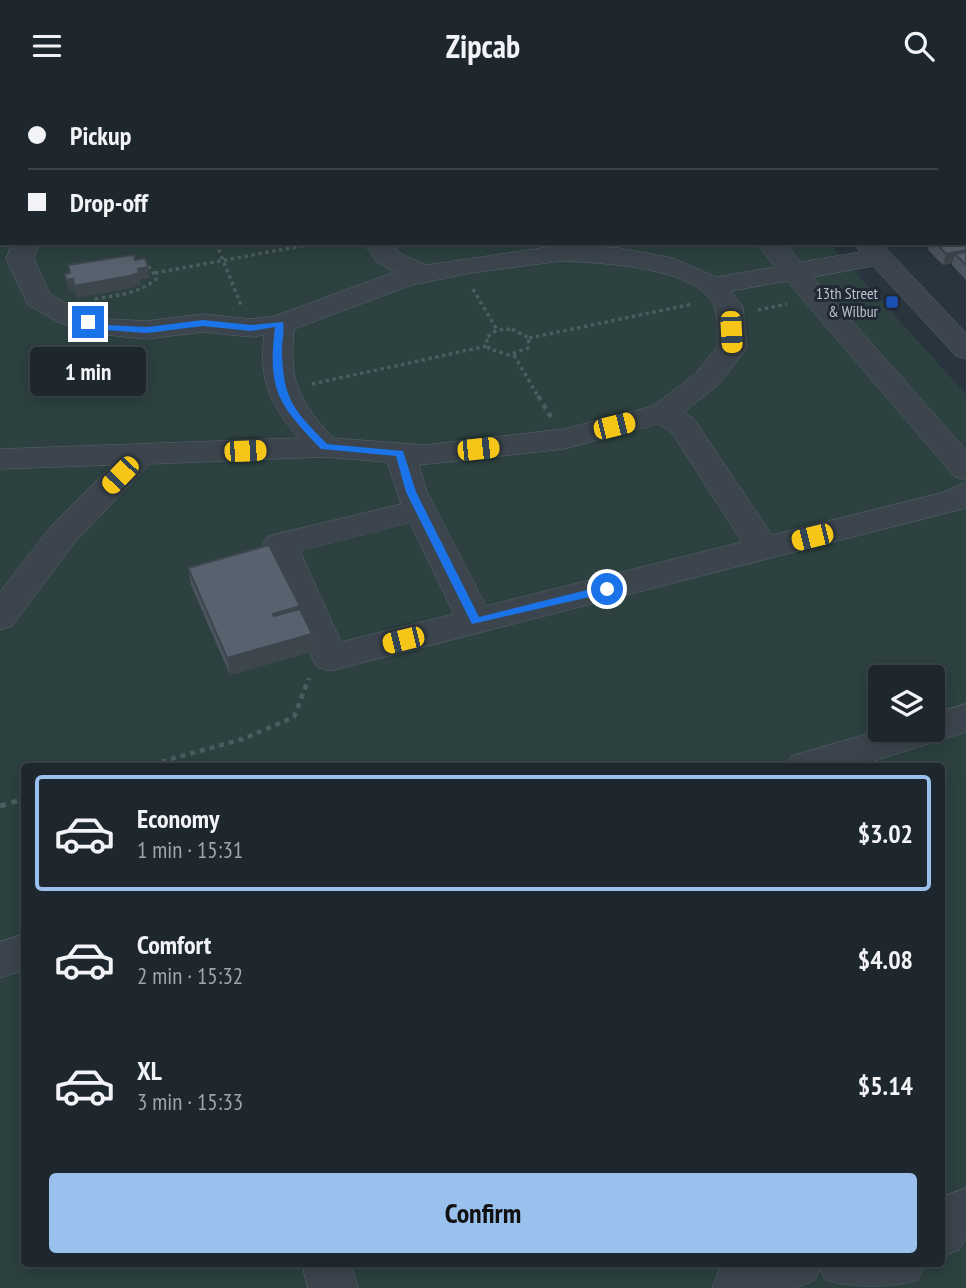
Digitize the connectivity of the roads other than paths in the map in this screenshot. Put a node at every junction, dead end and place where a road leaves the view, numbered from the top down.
1 (32, 245) edge
2 (378, 245) edge
3 (771, 245) edge
4 (879, 256) edge
5 (425, 274) junction
6 (801, 281) junction
7 (721, 297) junction
8 (966, 314) edge
9 (938, 320) junction
10 (265, 326) junction
11 (966, 350) edge
12 (664, 413) junction
13 (324, 447) junction
14 (400, 453) junction
15 (139, 456) junction
16 (0, 459) edge
17 (966, 470) edge
18 (966, 493) edge
19 (420, 510) junction
20 (764, 549) junction
21 (0, 617) edge
22 (476, 622) junction
23 (966, 718) edge
24 (945, 724) edge
25 (887, 742) edge
26 (818, 763) edge
27 (21, 953) edge
28 (0, 960) edge
29 (327, 1267) edge
30 (788, 1267) edge
31 (861, 1267) edge
32 (890, 1267) edge
33 (333, 1288) edge
34 (737, 1288) edge

1 - 10 street
2 - 5 street
3 - 6 street
4 - 6 street
4 - 9 street
5 - 7 street
5 - 10 street
6 - 7 street
6 - 17 street
7 - 12 street
8 - 9 street
9 - 11 street
10 - 13 street
12 - 14 street
12 - 20 street
13 - 14 street
13 - 15 street
14 - 19 street
15 - 16 street
15 - 21 street
18 - 20 street
19 - 22 street
19 - 22 street
20 - 22 street
23 - 24 street
25 - 26 street
27 - 28 street
29 - 33 street
30 - 34 street
31 - 32 street

